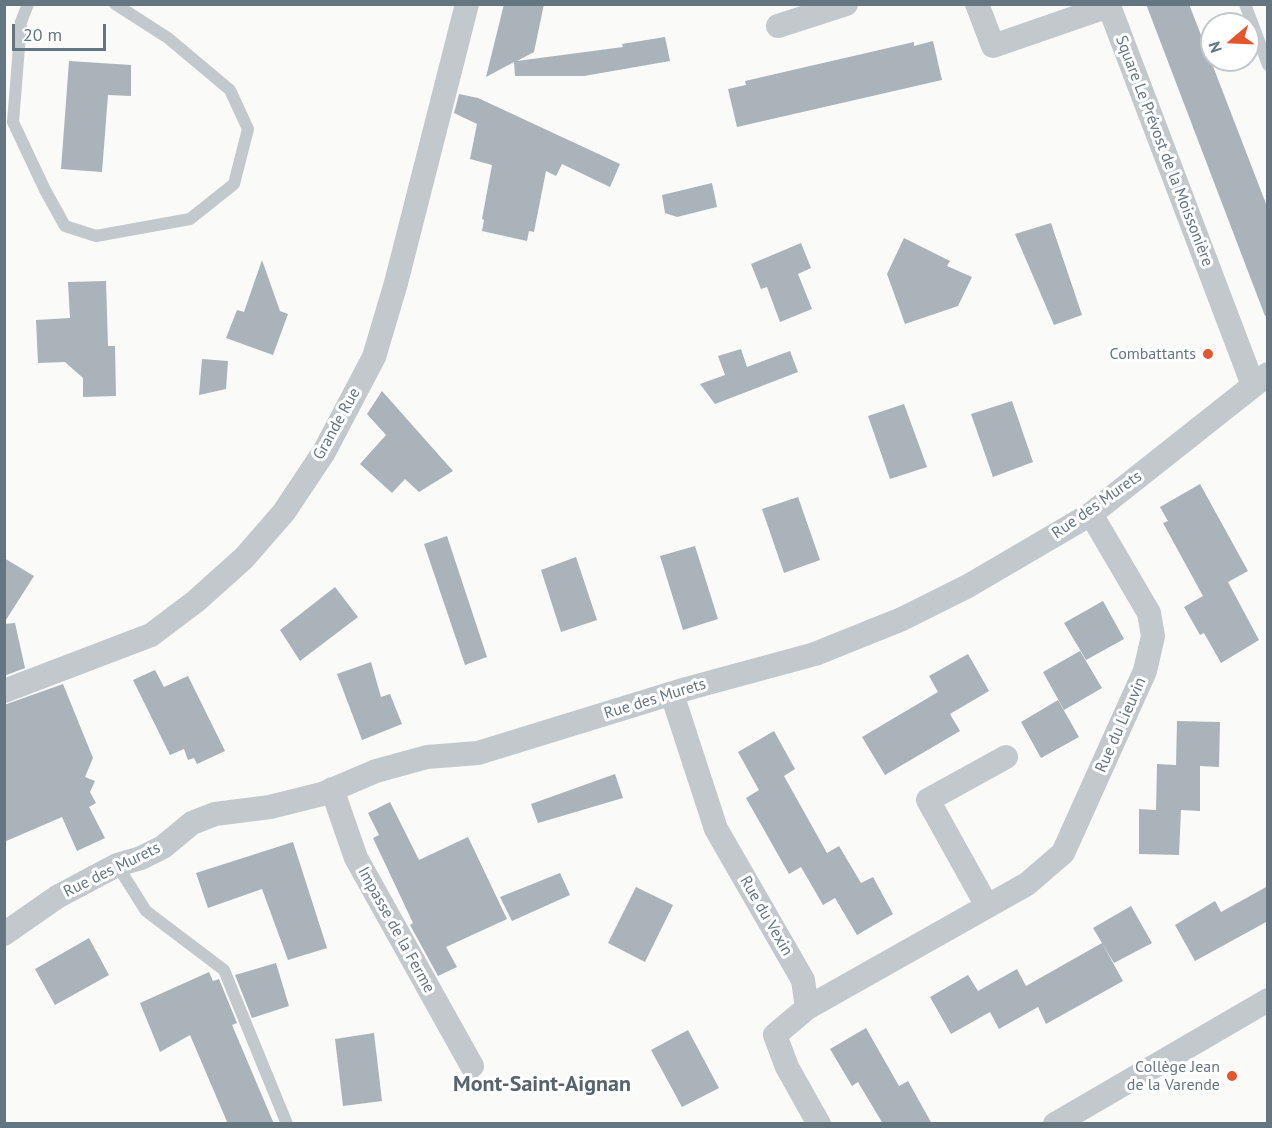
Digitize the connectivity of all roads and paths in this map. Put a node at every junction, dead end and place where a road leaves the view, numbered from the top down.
1 (28, 4) edge
2 (115, 4) edge
3 (467, 4) edge
4 (846, 4) edge
5 (977, 4) edge
6 (1245, 4) edge
7 (1109, 5) edge
8 (778, 26) dead end
9 (1268, 65) edge
10 (1260, 380) edge
11 (1091, 513) junction
12 (4, 691) edge
13 (672, 694) junction
14 (1006, 757) dead end
15 (332, 789) junction
16 (117, 865) junction
17 (987, 906) junction
18 (4, 934) edge
19 (1268, 1000) edge
20 (807, 1008) junction
21 (471, 1066) dead end
22 (287, 1124) edge
23 (819, 1124) edge
24 (1055, 1124) edge

1 - 2 lane
3 - 12 street, Grande Rue
4 - 8 street
5 - 7 street, Square Le Prévost de la Moissonière
6 - 9 lane
7 - 10 street, Square Le Prévost de la Moissonière
10 - 11 street, Rue des Murets
11 - 13 street, Rue des Murets
11 - 17 street, Rue du Lieuvin
13 - 15 street, Rue des Murets
13 - 20 street, Rue du Vexin
14 - 17 street
15 - 16 street, Rue des Murets
15 - 21 street, Impasse de la Ferme
16 - 18 street, Rue des Murets
16 - 22 lane
17 - 20 street, Rue du Lieuvin
19 - 24 street
20 - 23 street

